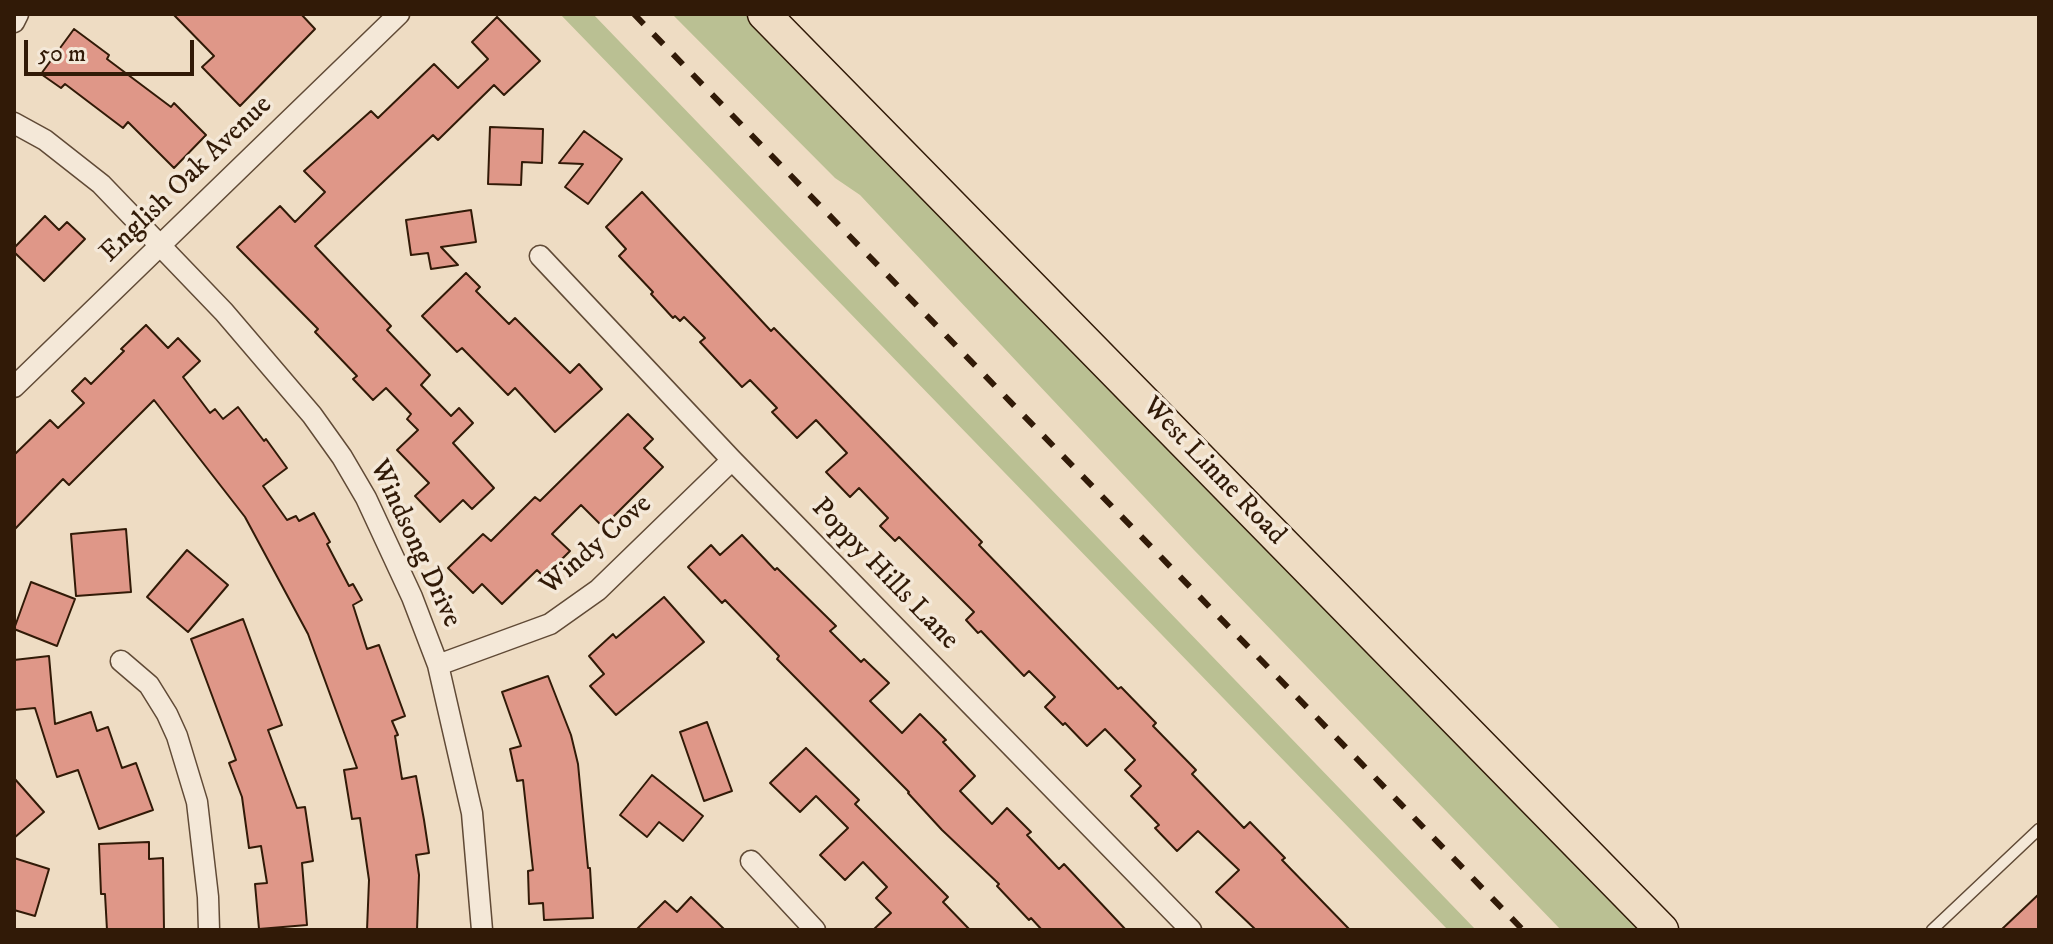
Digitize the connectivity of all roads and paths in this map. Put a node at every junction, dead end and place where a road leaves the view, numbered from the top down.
1 (18, 14) edge
2 (399, 14) edge
3 (764, 14) edge
4 (14, 22) edge
5 (14, 123) edge
6 (160, 244) junction
7 (540, 256) dead end
8 (14, 387) edge
9 (732, 460) junction
10 (121, 661) dead end
11 (438, 665) junction
12 (2039, 829) edge
13 (751, 861) dead end
14 (209, 930) edge
15 (482, 930) edge
16 (815, 930) edge
17 (1191, 930) edge
18 (1662, 930) edge
19 (1932, 930) edge

1 - 4 street
2 - 6 street, English Oak Avenue
3 - 18 main road, West Linne Road
5 - 6 street, Windsong Drive
6 - 8 street, English Oak Avenue
6 - 11 street, Windsong Drive
7 - 9 street, Poppy Hills Lane
9 - 11 street, Windy Cove
9 - 17 street, Poppy Hills Lane
10 - 14 street
11 - 15 street, Windsong Drive
12 - 19 lane
13 - 16 street

